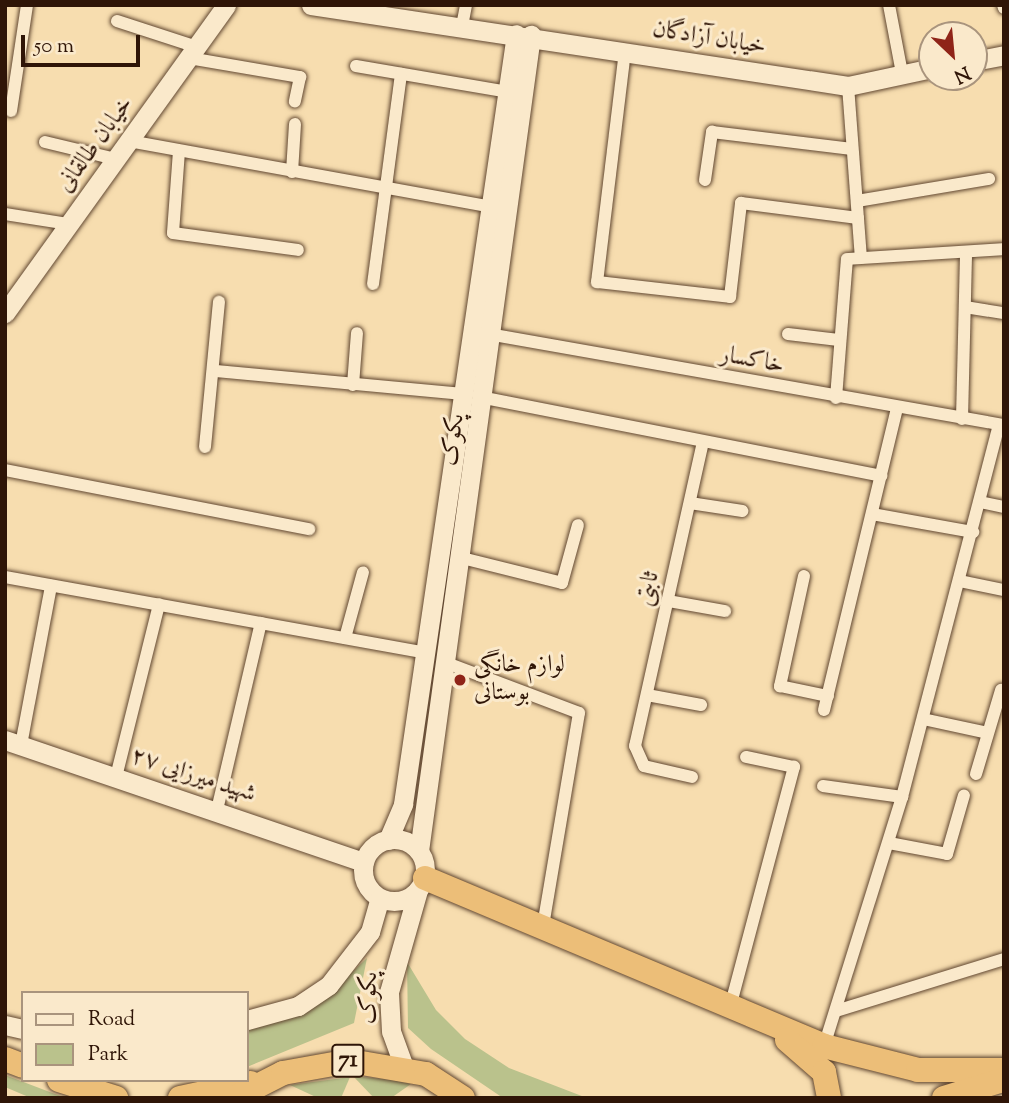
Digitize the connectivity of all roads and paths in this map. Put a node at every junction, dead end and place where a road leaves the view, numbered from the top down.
1 (27, 5) edge
2 (226, 5) edge
3 (311, 5) edge
4 (466, 5) edge
5 (889, 5) edge
6 (117, 21) dead end
7 (462, 26) junction
8 (524, 34) junction
9 (625, 51) junction
10 (193, 53) junction
11 (356, 66) dead end
12 (918, 71) edge
13 (401, 74) junction
14 (902, 74) junction
15 (848, 86) junction
16 (508, 92) junction
17 (295, 101) dead end
18 (11, 111) dead end
19 (295, 124) dead end
20 (129, 141) junction
21 (45, 142) dead end
22 (852, 149) junction
23 (179, 151) junction
24 (116, 159) junction
25 (292, 172) junction
26 (989, 179) dead end
27 (705, 180) dead end
28 (386, 189) junction
29 (857, 201) junction
30 (493, 207) junction
31 (5, 214) edge
32 (858, 218) junction
33 (69, 224) junction
34 (1004, 249) edge
35 (298, 250) dead end
36 (966, 253) junction
37 (862, 258) junction
38 (373, 284) dead end
39 (219, 302) dead end
40 (965, 307) junction
41 (5, 313) edge
42 (1004, 313) edge
43 (358, 333) dead end
44 (788, 334) dead end
45 (494, 335) junction
46 (839, 340) junction
47 (216, 371) junction
48 (353, 385) junction
49 (476, 396) junction
50 (836, 398) junction
51 (897, 409) junction
52 (962, 419) junction
53 (1001, 425) edge
54 (704, 442) junction
55 (205, 447) dead end
56 (466, 457) junction
57 (5, 470) edge
58 (881, 476) junction
59 (980, 502) junction
60 (690, 503) junction
61 (1004, 507) edge
62 (742, 511) dead end
63 (872, 514) junction
64 (578, 525) dead end
65 (309, 528) dead end
66 (973, 532) junction
67 (462, 558) junction
68 (363, 572) dead end
69 (804, 576) dead end
70 (5, 577) edge
71 (960, 581) junction
72 (51, 586) junction
73 (1004, 590) edge
74 (668, 601) junction
75 (159, 604) junction
76 (725, 611) dead end
77 (261, 623) junction
78 (345, 638) junction
79 (426, 653) junction
80 (447, 663) junction
81 (1001, 690) dead end
82 (647, 695) junction
83 (828, 696) junction
84 (701, 705) dead end
85 (824, 710) dead end
86 (923, 719) junction
87 (988, 733) junction
88 (13, 742) edge
89 (746, 757) dead end
90 (976, 774) dead end
91 (116, 777) junction
92 (692, 777) dead end
93 (823, 786) dead end
94 (964, 795) dead end
95 (902, 797) junction
96 (217, 810) junction
97 (388, 840) junction
98 (889, 844) junction
99 (419, 851) junction
100 (364, 862) junction
101 (421, 884) junction
102 (380, 898) junction
103 (543, 926) junction
104 (1004, 959) edge
105 (729, 1011) junction
106 (836, 1011) junction
107 (248, 1020) edge
108 (772, 1029) junction
109 (824, 1046) junction
110 (404, 1067) junction
111 (1004, 1070) edge
112 (1004, 1079) edge
113 (257, 1081) junction
114 (65, 1082) edge
115 (464, 1097) edge
116 (116, 1098) edge
117 (180, 1098) edge
118 (234, 1098) edge
119 (829, 1098) edge
120 (944, 1098) edge

1 - 18 street
2 - 10 street, خیابان طالقانی
3 - 7 street, خیابان آزادگان
4 - 7 street
5 - 14 street
6 - 10 street
7 - 8 street, خیابان آزادگان
8 - 9 street, خیابان آزادگان
8 - 16 street, پکوک
8 - 45 street, پکوک
9 - 15 street, خیابان آزادگان
9 - 32 street
10 - 17 street
10 - 20 street, خیابان طالقانی
11 - 13 street
12 - 14 street, خیابان آزادگان
13 - 16 street
13 - 28 street
14 - 15 street, خیابان آزادگان
15 - 22 street
16 - 30 street, پکوک
19 - 25 street
20 - 23 street
20 - 24 street, خیابان طالقانی
21 - 24 street
22 - 27 street
22 - 29 street
23 - 25 street
23 - 35 street
24 - 33 street, خیابان طالقانی
25 - 28 street
26 - 29 street
28 - 30 street
28 - 38 street
29 - 32 street
30 - 49 street, پکوک
31 - 33 street
32 - 37 street
33 - 41 street, خیابان طالقانی
34 - 36 street
36 - 37 street
36 - 40 street
37 - 46 street
39 - 47 street
40 - 42 street
40 - 52 street
43 - 48 street
44 - 46 street
45 - 49 street, پکوک
45 - 50 street, خاکسار
46 - 50 street
47 - 48 street
47 - 55 street
48 - 49 street
49 - 54 street
49 - 56 street, پکوک
50 - 51 street, خاکسار
51 - 52 street, خاکسار
51 - 58 street
52 - 53 street, خاکسار
53 - 59 street
54 - 58 street
54 - 60 street, ثابتی
56 - 67 street, پکوک
56 - 79 street, پکوک
57 - 65 street
58 - 63 street
59 - 61 street
59 - 66 street
60 - 62 street
60 - 74 street, ثابتی
63 - 66 street
63 - 83 street
64 - 67 street
66 - 71 street
67 - 80 street, پکوک
68 - 78 street
69 - 83 street
70 - 72 street
71 - 73 street
71 - 86 street
72 - 75 street
72 - 88 street
74 - 76 street
74 - 82 street, ثابتی
75 - 77 street
75 - 91 street
77 - 78 street
77 - 96 street
78 - 79 street
79 - 97 street, پکوک
80 - 99 street, پکوک
80 - 103 street
81 - 87 street
82 - 84 street
82 - 92 street, ثابتی
83 - 85 street
86 - 87 street
86 - 95 street
87 - 90 street
88 - 91 street, شهید میرزایی ۲۷
89 - 105 street
91 - 96 street, شهید میرزایی ۲۷
93 - 95 street
94 - 98 street
95 - 98 street
96 - 100 street, شهید میرزایی ۲۷
97 - 99 street
97 - 100 street
98 - 106 street
99 - 101 street
100 - 102 street
101 - 102 street
101 - 103 highway
101 - 110 street, پکوک
102 - 107 street
103 - 105 highway
104 - 106 street
105 - 108 highway
106 - 109 street
108 - 109 highway
108 - 119 highway
109 - 111 highway
110 - 113 highway, 71
110 - 115 highway, 71
112 - 120 highway
113 - 117 highway, 71
113 - 118 highway, 71
114 - 116 highway

